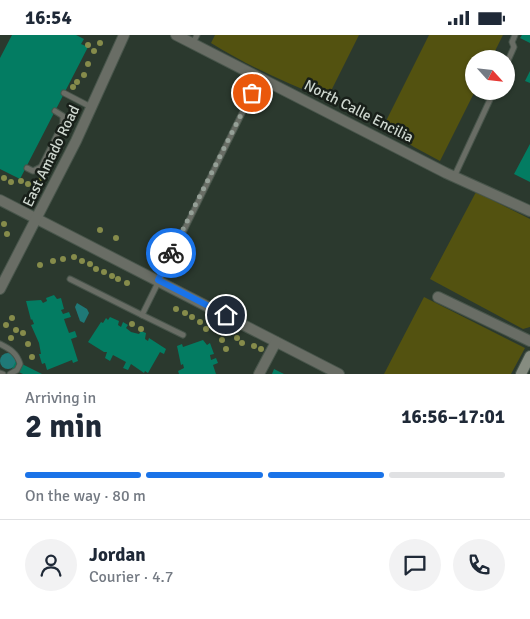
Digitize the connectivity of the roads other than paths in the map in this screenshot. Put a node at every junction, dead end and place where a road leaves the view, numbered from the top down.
1 (124, 35) edge
2 (176, 35) edge
3 (515, 35) edge
4 (195, 39) edge
5 (513, 50) edge
6 (259, 79) junction
7 (64, 93) dead end
8 (490, 100) edge
9 (91, 107) junction
10 (55, 111) dead end
11 (27, 168) dead end
12 (454, 177) junction
13 (0, 200) edge
14 (530, 211) edge
15 (38, 218) junction
16 (70, 279) dead end
17 (158, 280) junction
18 (0, 289) edge
19 (438, 297) dead end
20 (142, 315) junction
21 (183, 335) dead end
22 (530, 341) edge
23 (276, 342) junction
24 (0, 344) edge
25 (530, 356) edge
26 (10, 374) edge
27 (259, 374) edge
28 (340, 374) edge
29 (521, 374) edge

1 - 9 street, East Amado Road
2 - 4 street, North Calle Encilia
3 - 5 lane
4 - 6 street, North Calle Encilia
6 - 12 street, North Calle Encilia
6 - 17 lane
7 - 9 lane
8 - 12 lane
9 - 15 street, East Amado Road
10 - 11 lane
12 - 14 street, North Calle Encilia
13 - 15 street
15 - 17 street
15 - 18 street, East Amado Road
16 - 20 lane
17 - 20 lane
17 - 23 street
19 - 22 street
20 - 21 lane
23 - 27 street
23 - 28 street
24 - 26 lane
25 - 29 street

